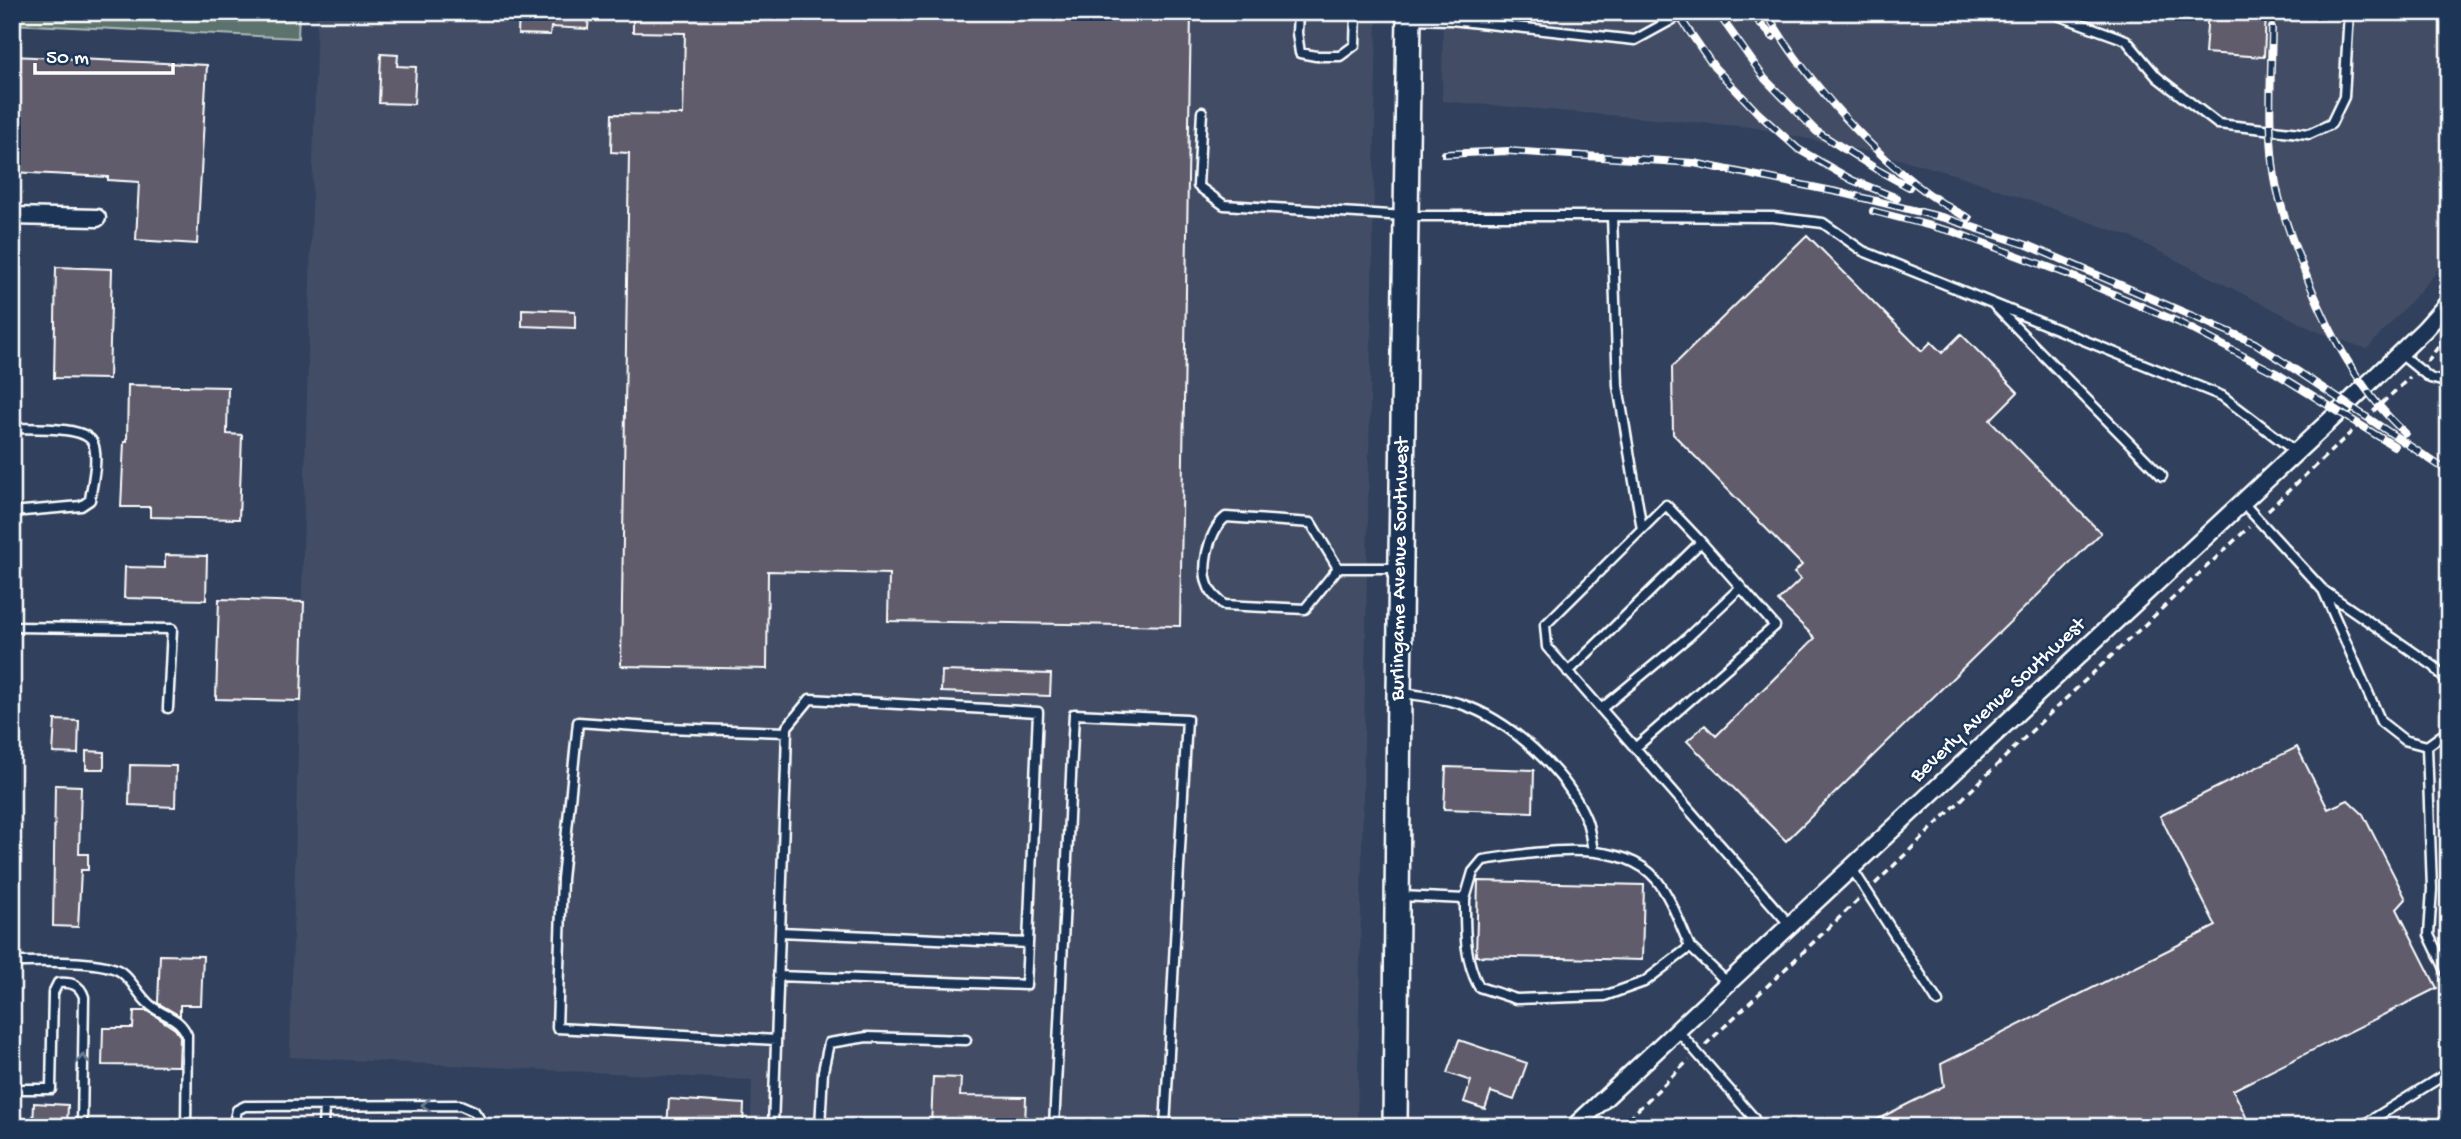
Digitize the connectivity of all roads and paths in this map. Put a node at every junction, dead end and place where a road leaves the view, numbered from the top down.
1 (95, 12) edge
2 (265, 12) edge
3 (1298, 12) edge
4 (1356, 12) edge
5 (1490, 12) edge
6 (1686, 12) edge
7 (2049, 12) edge
8 (2349, 12) edge
9 (1409, 15) edge
10 (1490, 24) junction
11 (1202, 112) dead end
12 (12, 216) edge
13 (1406, 216) junction
14 (1612, 216) junction
15 (97, 219) dead end
16 (2449, 302) edge
17 (1992, 303) junction
18 (2449, 332) edge
19 (2399, 353) junction
20 (2419, 369) junction
21 (2449, 383) edge
22 (12, 428) edge
23 (2296, 452) junction
24 (2162, 476) dead end
25 (2242, 502) junction
26 (12, 512) edge
27 (2258, 519) junction
28 (1642, 529) junction
29 (1701, 542) junction
30 (1338, 568) junction
31 (1401, 568) junction
32 (1741, 587) junction
33 (2323, 590) junction
34 (12, 627) edge
35 (1568, 672) junction
36 (2449, 685) edge
37 (1399, 692) junction
38 (168, 708) dead end
39 (1601, 709) junction
40 (2449, 721) edge
41 (787, 732) junction
42 (2427, 746) junction
43 (1635, 748) junction
44 (1593, 851) junction
45 (1851, 867) junction
46 (1867, 891) junction
47 (1398, 895) junction
48 (1465, 899) junction
49 (1790, 925) junction
50 (780, 932) junction
51 (1028, 943) junction
52 (1690, 947) junction
53 (12, 962) edge
54 (778, 976) junction
55 (2449, 977) edge
56 (1728, 983) junction
57 (1938, 1002) dead end
58 (1677, 1030) junction
59 (776, 1040) junction
60 (966, 1040) dead end
61 (1697, 1053) junction
62 (2449, 1072) edge
63 (12, 1088) edge
64 (324, 1106) junction
65 (1394, 1126) edge
66 (82, 1127) edge
67 (186, 1127) edge
68 (233, 1127) edge
69 (323, 1127) edge
70 (485, 1127) edge
71 (773, 1127) edge
72 (820, 1127) edge
73 (1054, 1127) edge
74 (1165, 1127) edge
75 (1574, 1127) edge
76 (1620, 1127) edge
77 (1758, 1127) edge
78 (2360, 1127) edge

1 - 2 path
3 - 4 lane
5 - 10 lane
6 - 10 lane
7 - 8 lane
9 - 10 lane
9 - 13 street, Burlingame Avenue Southwest
11 - 13 lane
12 - 15 street
13 - 14 lane
13 - 31 street, Burlingame Avenue Southwest
14 - 17 lane
14 - 28 lane
16 - 19 street, Beverly Avenue Southwest
17 - 23 lane
17 - 24 lane
18 - 20 path
19 - 20 lane
19 - 23 street, Beverly Avenue Southwest
20 - 21 lane
20 - 27 path
22 - 26 lane
23 - 25 street, Beverly Avenue Southwest
25 - 27 lane
25 - 45 street, Beverly Avenue Southwest
27 - 33 lane
27 - 46 path
28 - 29 lane
28 - 35 lane
29 - 32 lane
29 - 35 lane
30 - 30 lane
30 - 31 lane
31 - 37 street, Burlingame Avenue Southwest
32 - 39 lane
32 - 43 lane
33 - 36 lane
33 - 42 lane
34 - 38 lane
35 - 39 lane
37 - 44 lane
37 - 47 street, Burlingame Avenue Southwest
39 - 43 lane
40 - 42 lane
41 - 50 lane
41 - 51 lane
41 - 59 lane
42 - 55 lane
43 - 49 lane
44 - 48 lane
44 - 52 lane
45 - 46 lane
45 - 49 street, Beverly Avenue Southwest
46 - 57 lane
46 - 61 path
47 - 48 lane
47 - 65 street, Burlingame Avenue Southwest
48 - 52 lane
49 - 56 street, Beverly Avenue Southwest
50 - 51 lane
50 - 54 lane
51 - 54 lane
52 - 56 lane
53 - 67 lane
54 - 59 lane
56 - 58 street, Beverly Avenue Southwest
58 - 61 lane
58 - 75 street, Beverly Avenue Southwest
59 - 71 lane
60 - 72 lane
61 - 76 path
61 - 77 lane
62 - 78 lane
66 -> 63 lane
64 - 68 lane
64 - 69 lane
70 -> 64 lane
73 - 74 lane

